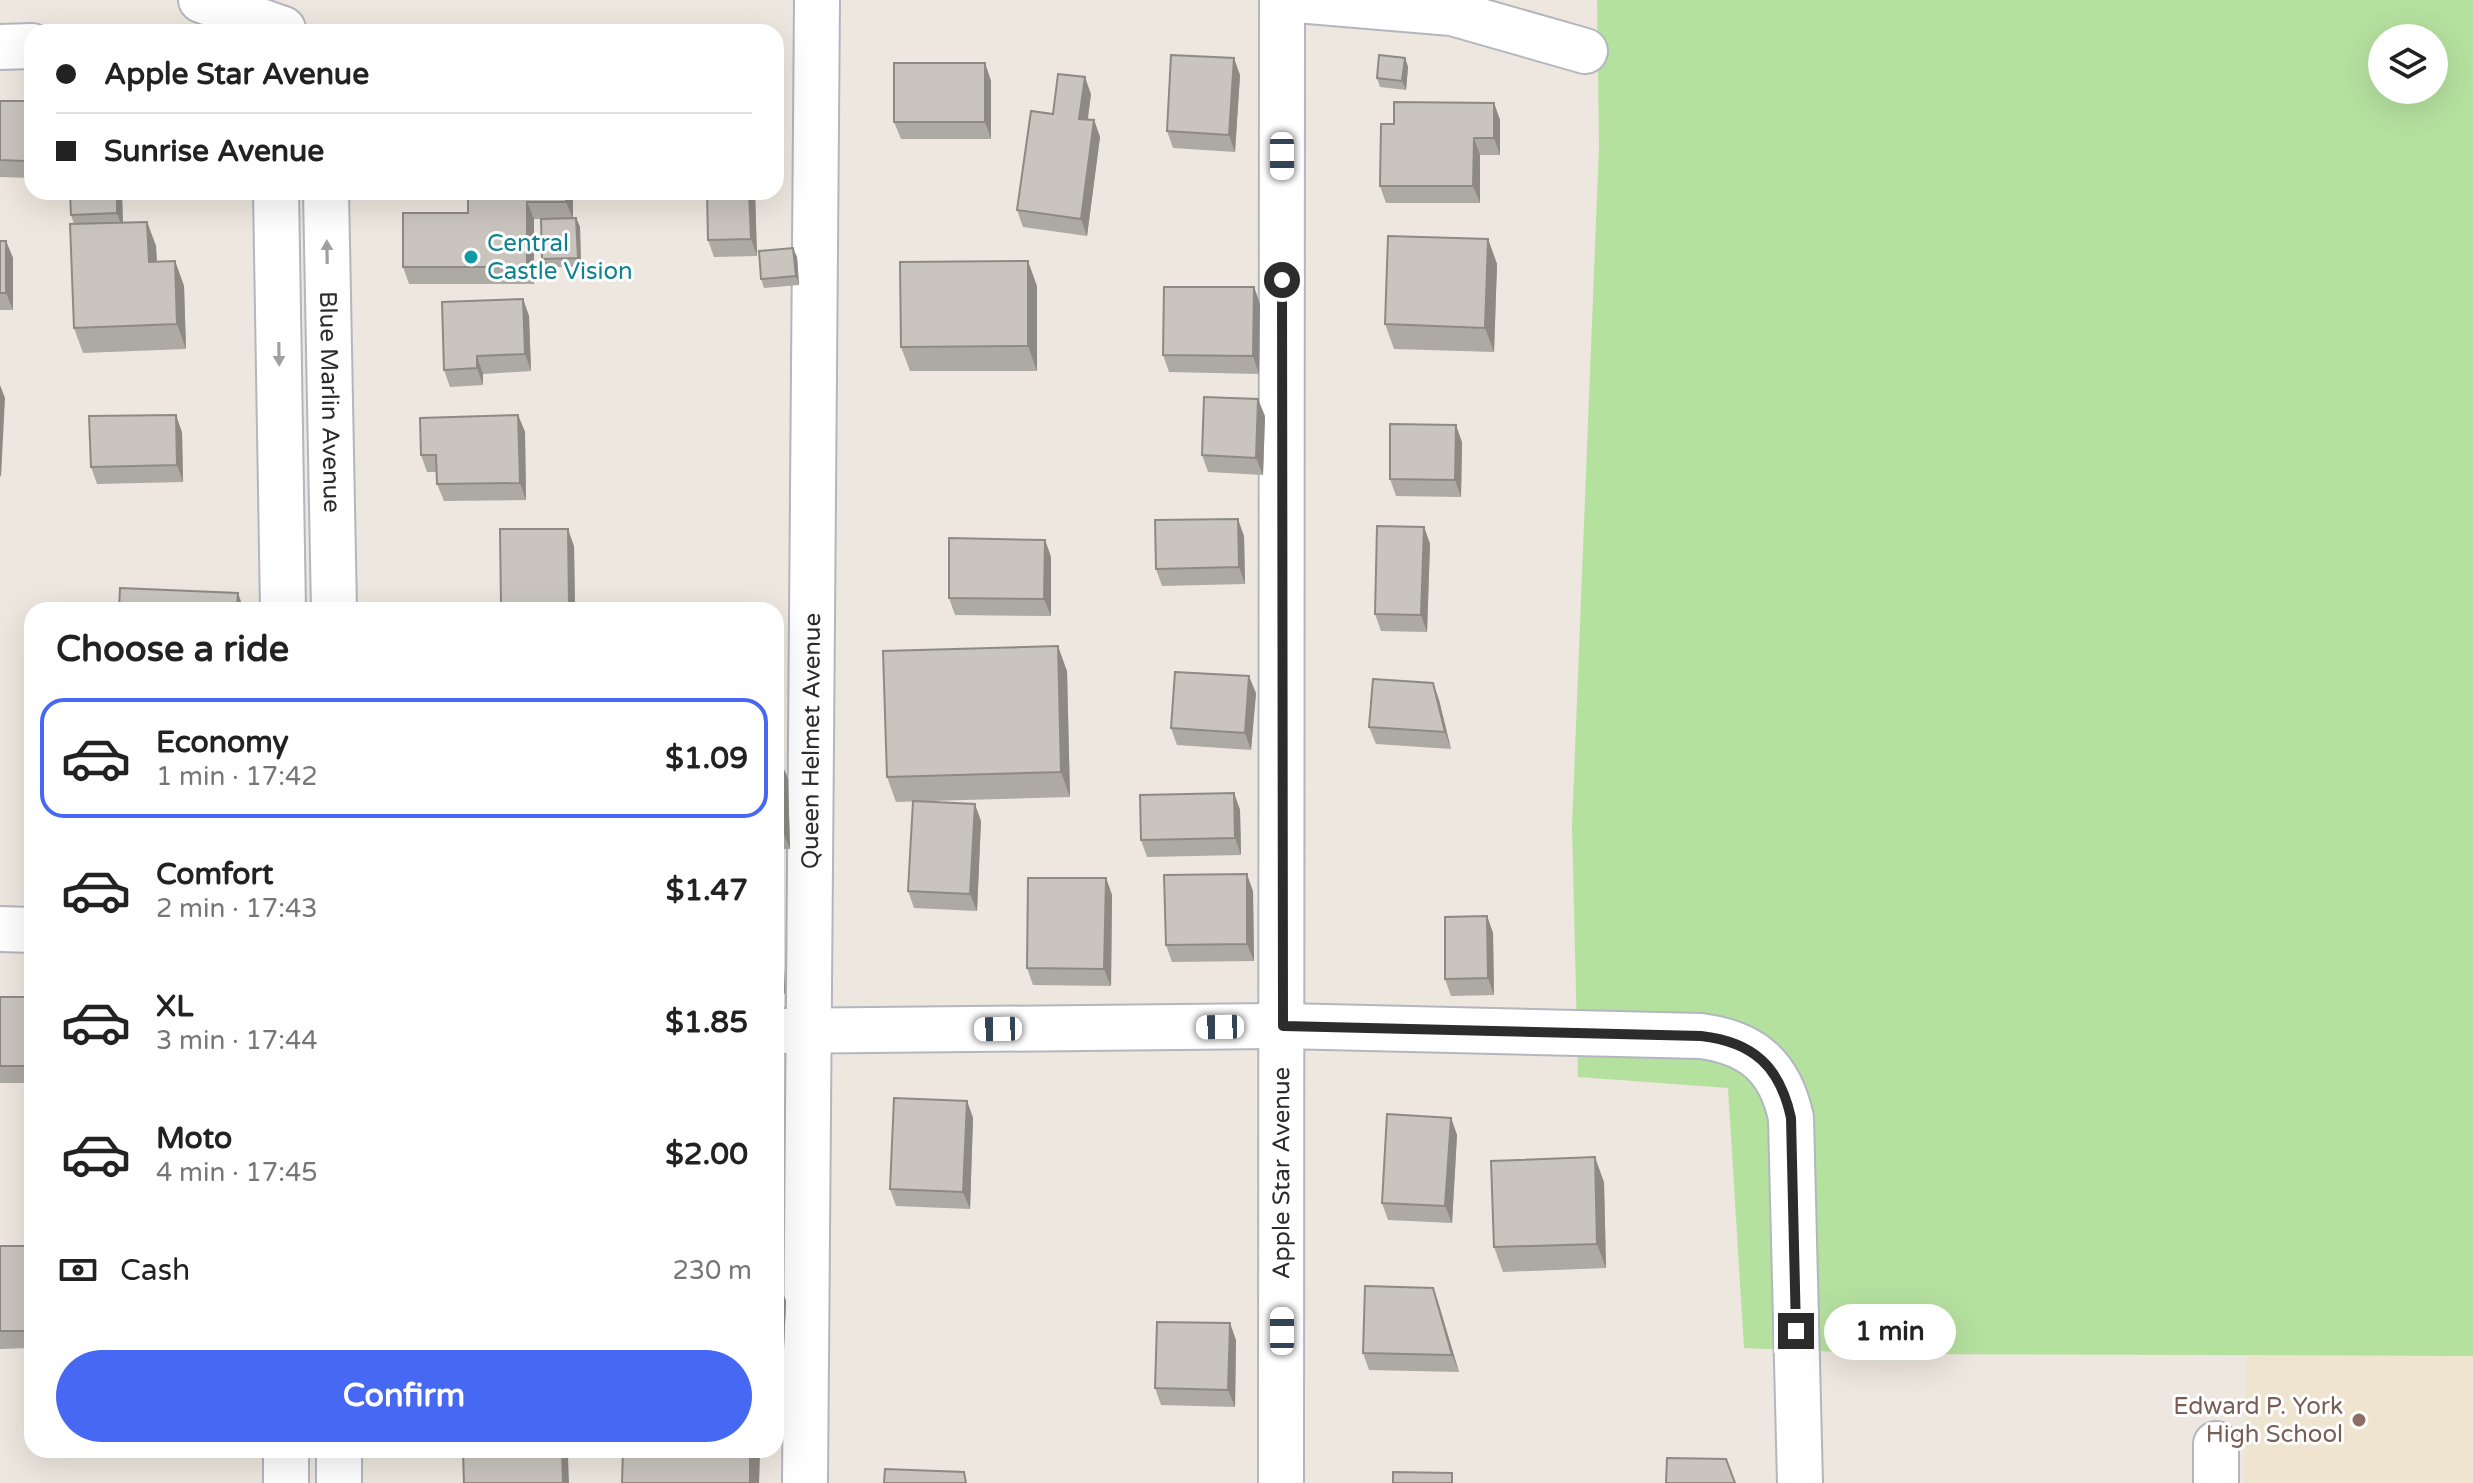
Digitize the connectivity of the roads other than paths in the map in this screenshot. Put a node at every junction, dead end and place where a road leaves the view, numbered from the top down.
1 (201, 0) edge
2 (817, 0) edge
3 (1282, 0) edge
4 (1297, 0) edge
5 (277, 24) edge
6 (24, 46) edge
7 (0, 47) edge
8 (1585, 51) dead end
9 (276, 200) edge
10 (326, 200) edge
11 (283, 602) edge
12 (334, 602) edge
13 (0, 929) edge
14 (24, 930) edge
15 (1283, 1026) junction
16 (792, 1031) edge
17 (286, 1458) edge
18 (339, 1458) edge
19 (286, 1483) edge
20 (339, 1483) edge
21 (805, 1483) edge
22 (1281, 1483) edge
23 (1800, 1483) edge

1 - 5 street
2 - 16 street, Queen Helmet Avenue
3 - 15 street, Apple Star Avenue
4 - 8 street
6 - 7 street
9 -> 11 street, Blue Marlin Avenue
12 -> 10 street, Blue Marlin Avenue
13 - 14 street
15 - 16 street
15 - 22 street, Apple Star Avenue
15 - 23 street
16 - 21 street, Queen Helmet Avenue
17 - 19 street
18 - 20 street

